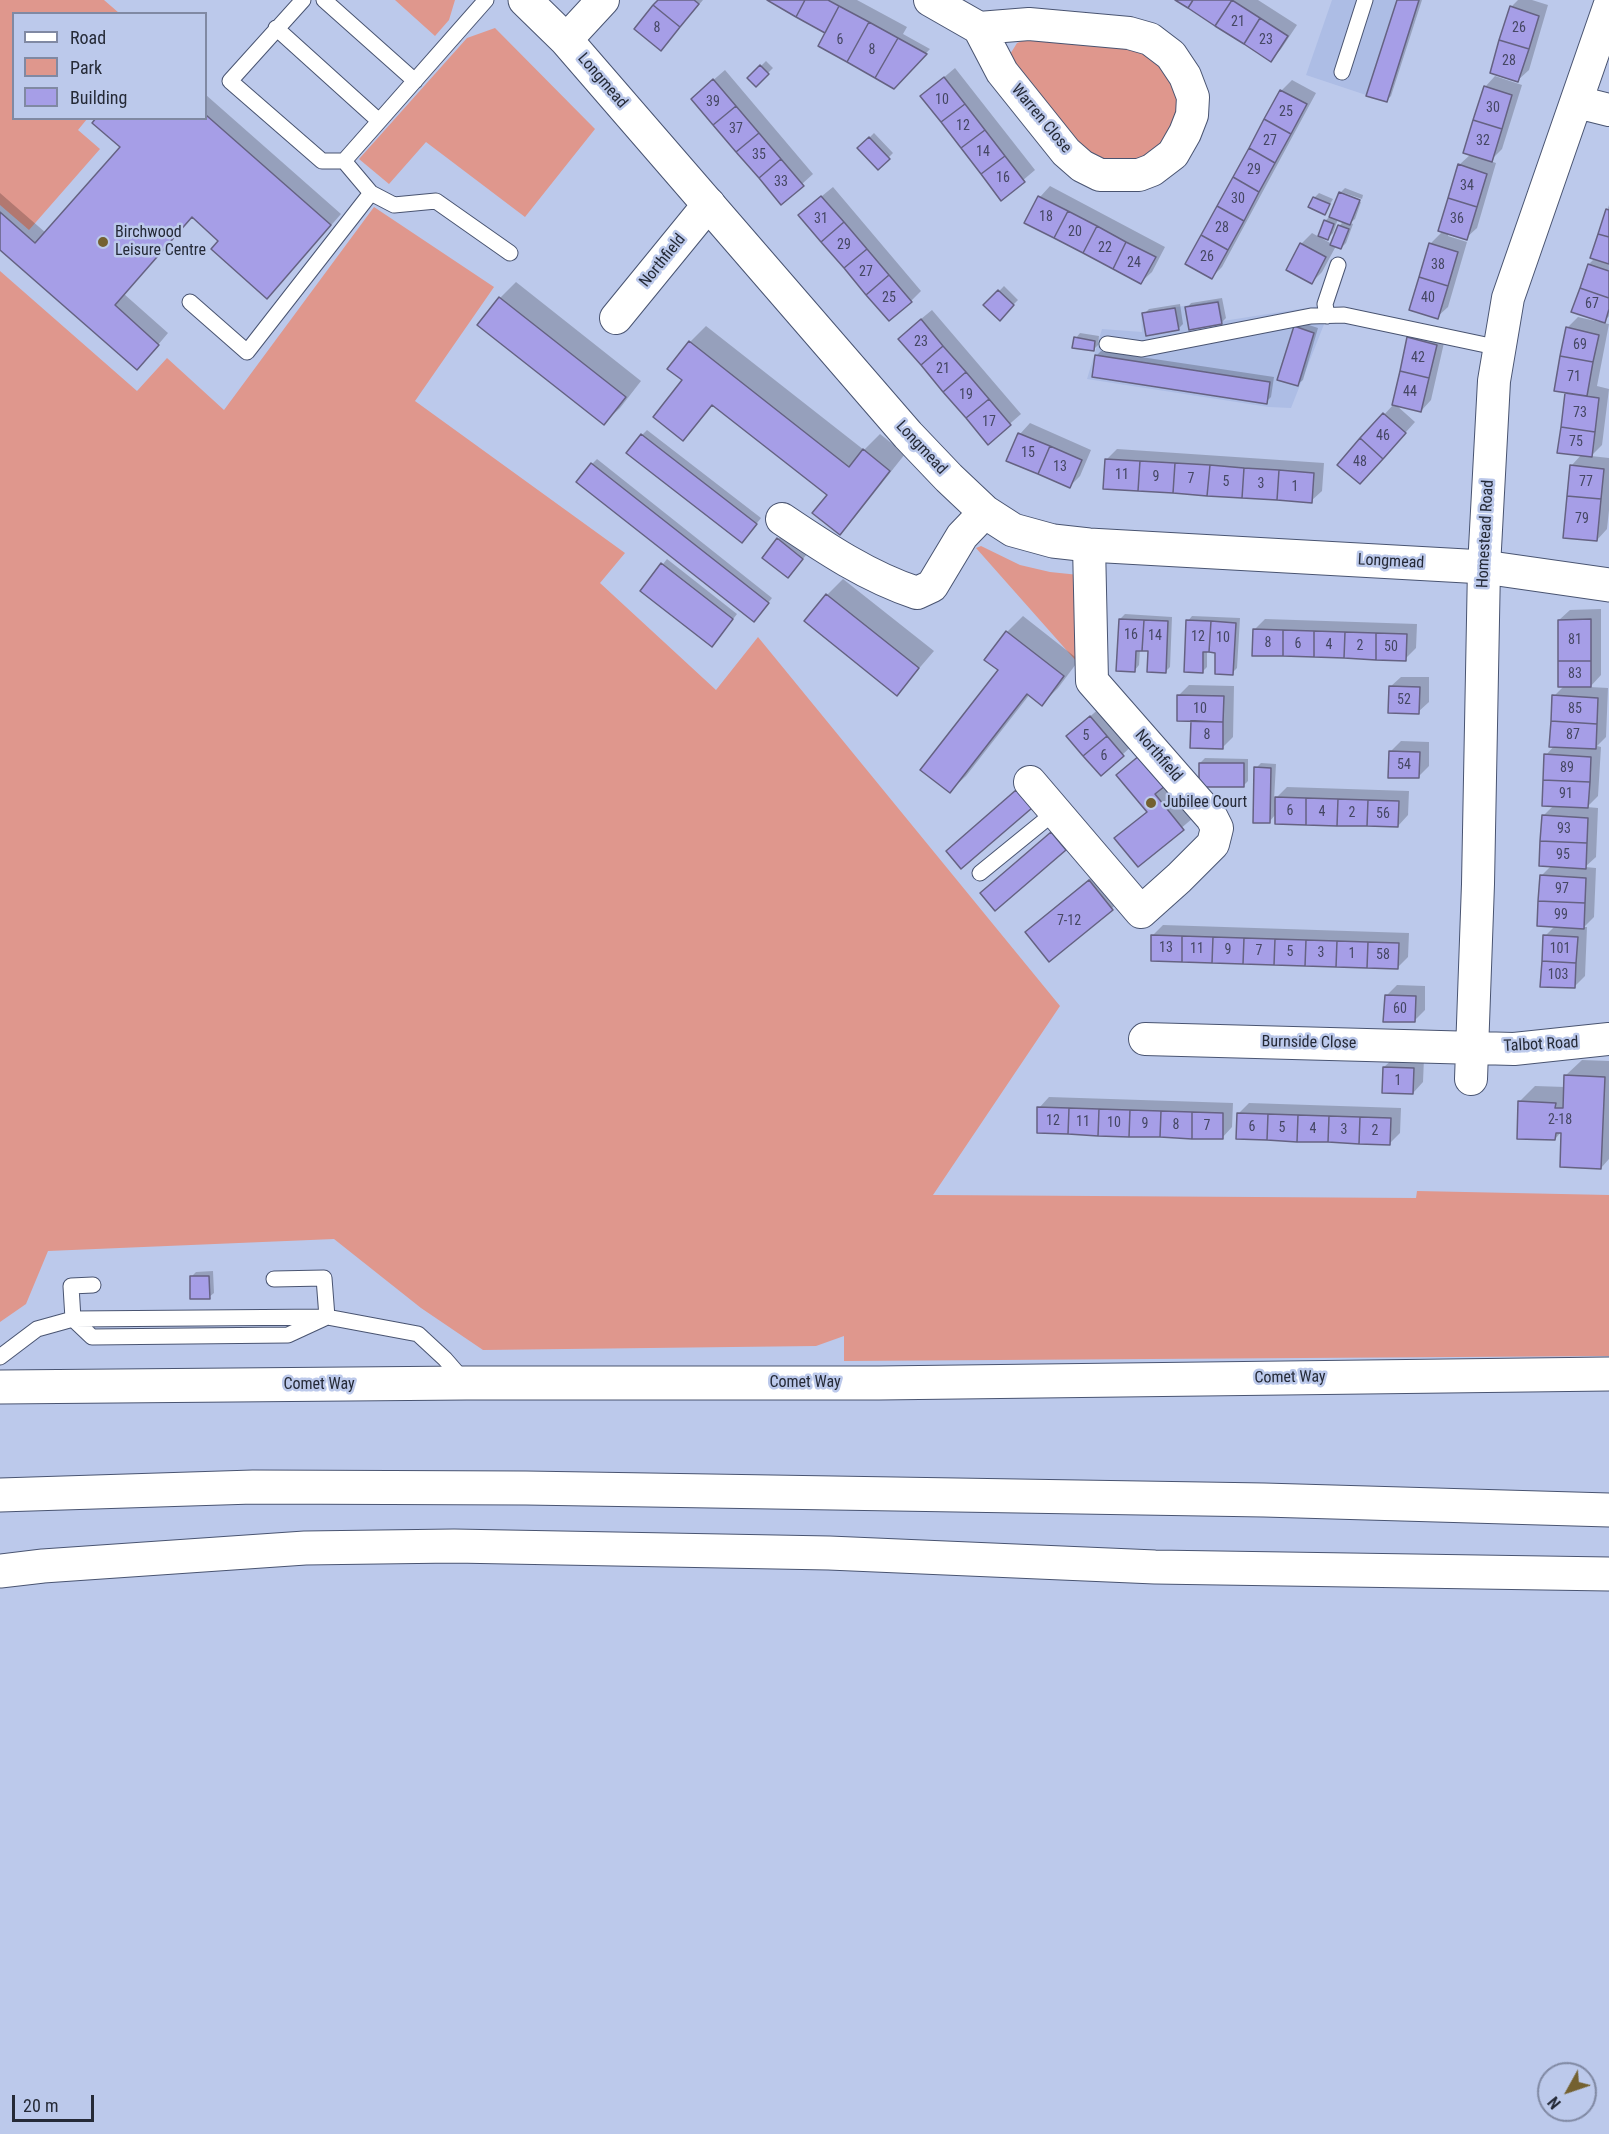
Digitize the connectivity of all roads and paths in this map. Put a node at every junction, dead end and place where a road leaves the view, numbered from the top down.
1 (303, 0) edge
2 (324, 0) edge
3 (486, 0) edge
4 (525, 0) edge
5 (603, 0) edge
6 (930, 0) edge
7 (1365, 0) edge
8 (1609, 7) edge
9 (276, 28) junction
10 (979, 28) junction
11 (567, 40) junction
12 (1342, 72) dead end
13 (415, 81) junction
14 (1577, 102) junction
15 (1609, 110) edge
16 (379, 121) junction
17 (344, 161) junction
18 (371, 193) junction
19 (709, 204) junction
20 (510, 253) dead end
21 (1338, 265) dead end
22 (190, 302) dead end
23 (1327, 316) junction
24 (616, 318) dead end
25 (1107, 344) dead end
26 (1500, 348) junction
27 (984, 512) junction
28 (782, 519) dead end
29 (1089, 546) junction
30 (1484, 567) junction
31 (1609, 585) edge
32 (1030, 782) dead end
33 (1055, 812) junction
34 (980, 873) dead end
35 (1145, 1039) dead end
36 (1609, 1039) edge
37 (1472, 1047) junction
38 (1471, 1079) dead end
39 (274, 1279) dead end
40 (93, 1285) dead end
41 (327, 1317) junction
42 (73, 1319) junction
43 (0, 1357) edge
44 (1609, 1374) edge
45 (466, 1383) junction
46 (0, 1387) edge
47 (253, 1486) junction
48 (0, 1495) edge
49 (0, 1508) edge
50 (1609, 1510) edge
51 (43, 1566) junction
52 (0, 1571) edge
53 (1609, 1574) edge
54 (0, 1582) edge

1 - 9 lane
2 - 13 lane
3 - 13 lane
4 - 11 main road, Longmead
5 - 11 street
6 - 10 street
7 - 12 lane
8 - 14 street, Homestead Road
9 - 16 lane
9 - 17 lane
10 - 10 street, Warren Close
11 - 19 main road, Longmead
13 - 16 lane
14 - 15 street
14 - 26 street, Homestead Road
16 - 17 lane
17 - 18 lane
18 - 20 lane
18 - 22 lane
19 - 24 street, Northfield
19 - 27 main road, Longmead
21 - 23 lane
23 - 25 lane
23 - 26 lane
26 - 30 street, Homestead Road
27 - 28 street
27 - 29 main road, Longmead
29 - 30 main road, Longmead
29 - 33 street, Northfield
30 - 31 main road, Longmead
30 - 37 street, Homestead Road
32 - 33 street, Northfield
33 - 34 lane
35 - 37 street, Burnside Close
36 - 37 street, Talbot Road
37 - 38 street, Homestead Road
39 - 41 lane
40 - 42 lane
41 - 42 lane
41 - 45 lane
42 - 43 lane
44 - 45 main road, Comet Way
45 - 46 main road, Comet Way
47 - 48 main road
47 - 49 main road
47 - 50 main road
51 - 52 main road
51 - 53 main road
51 - 54 main road

